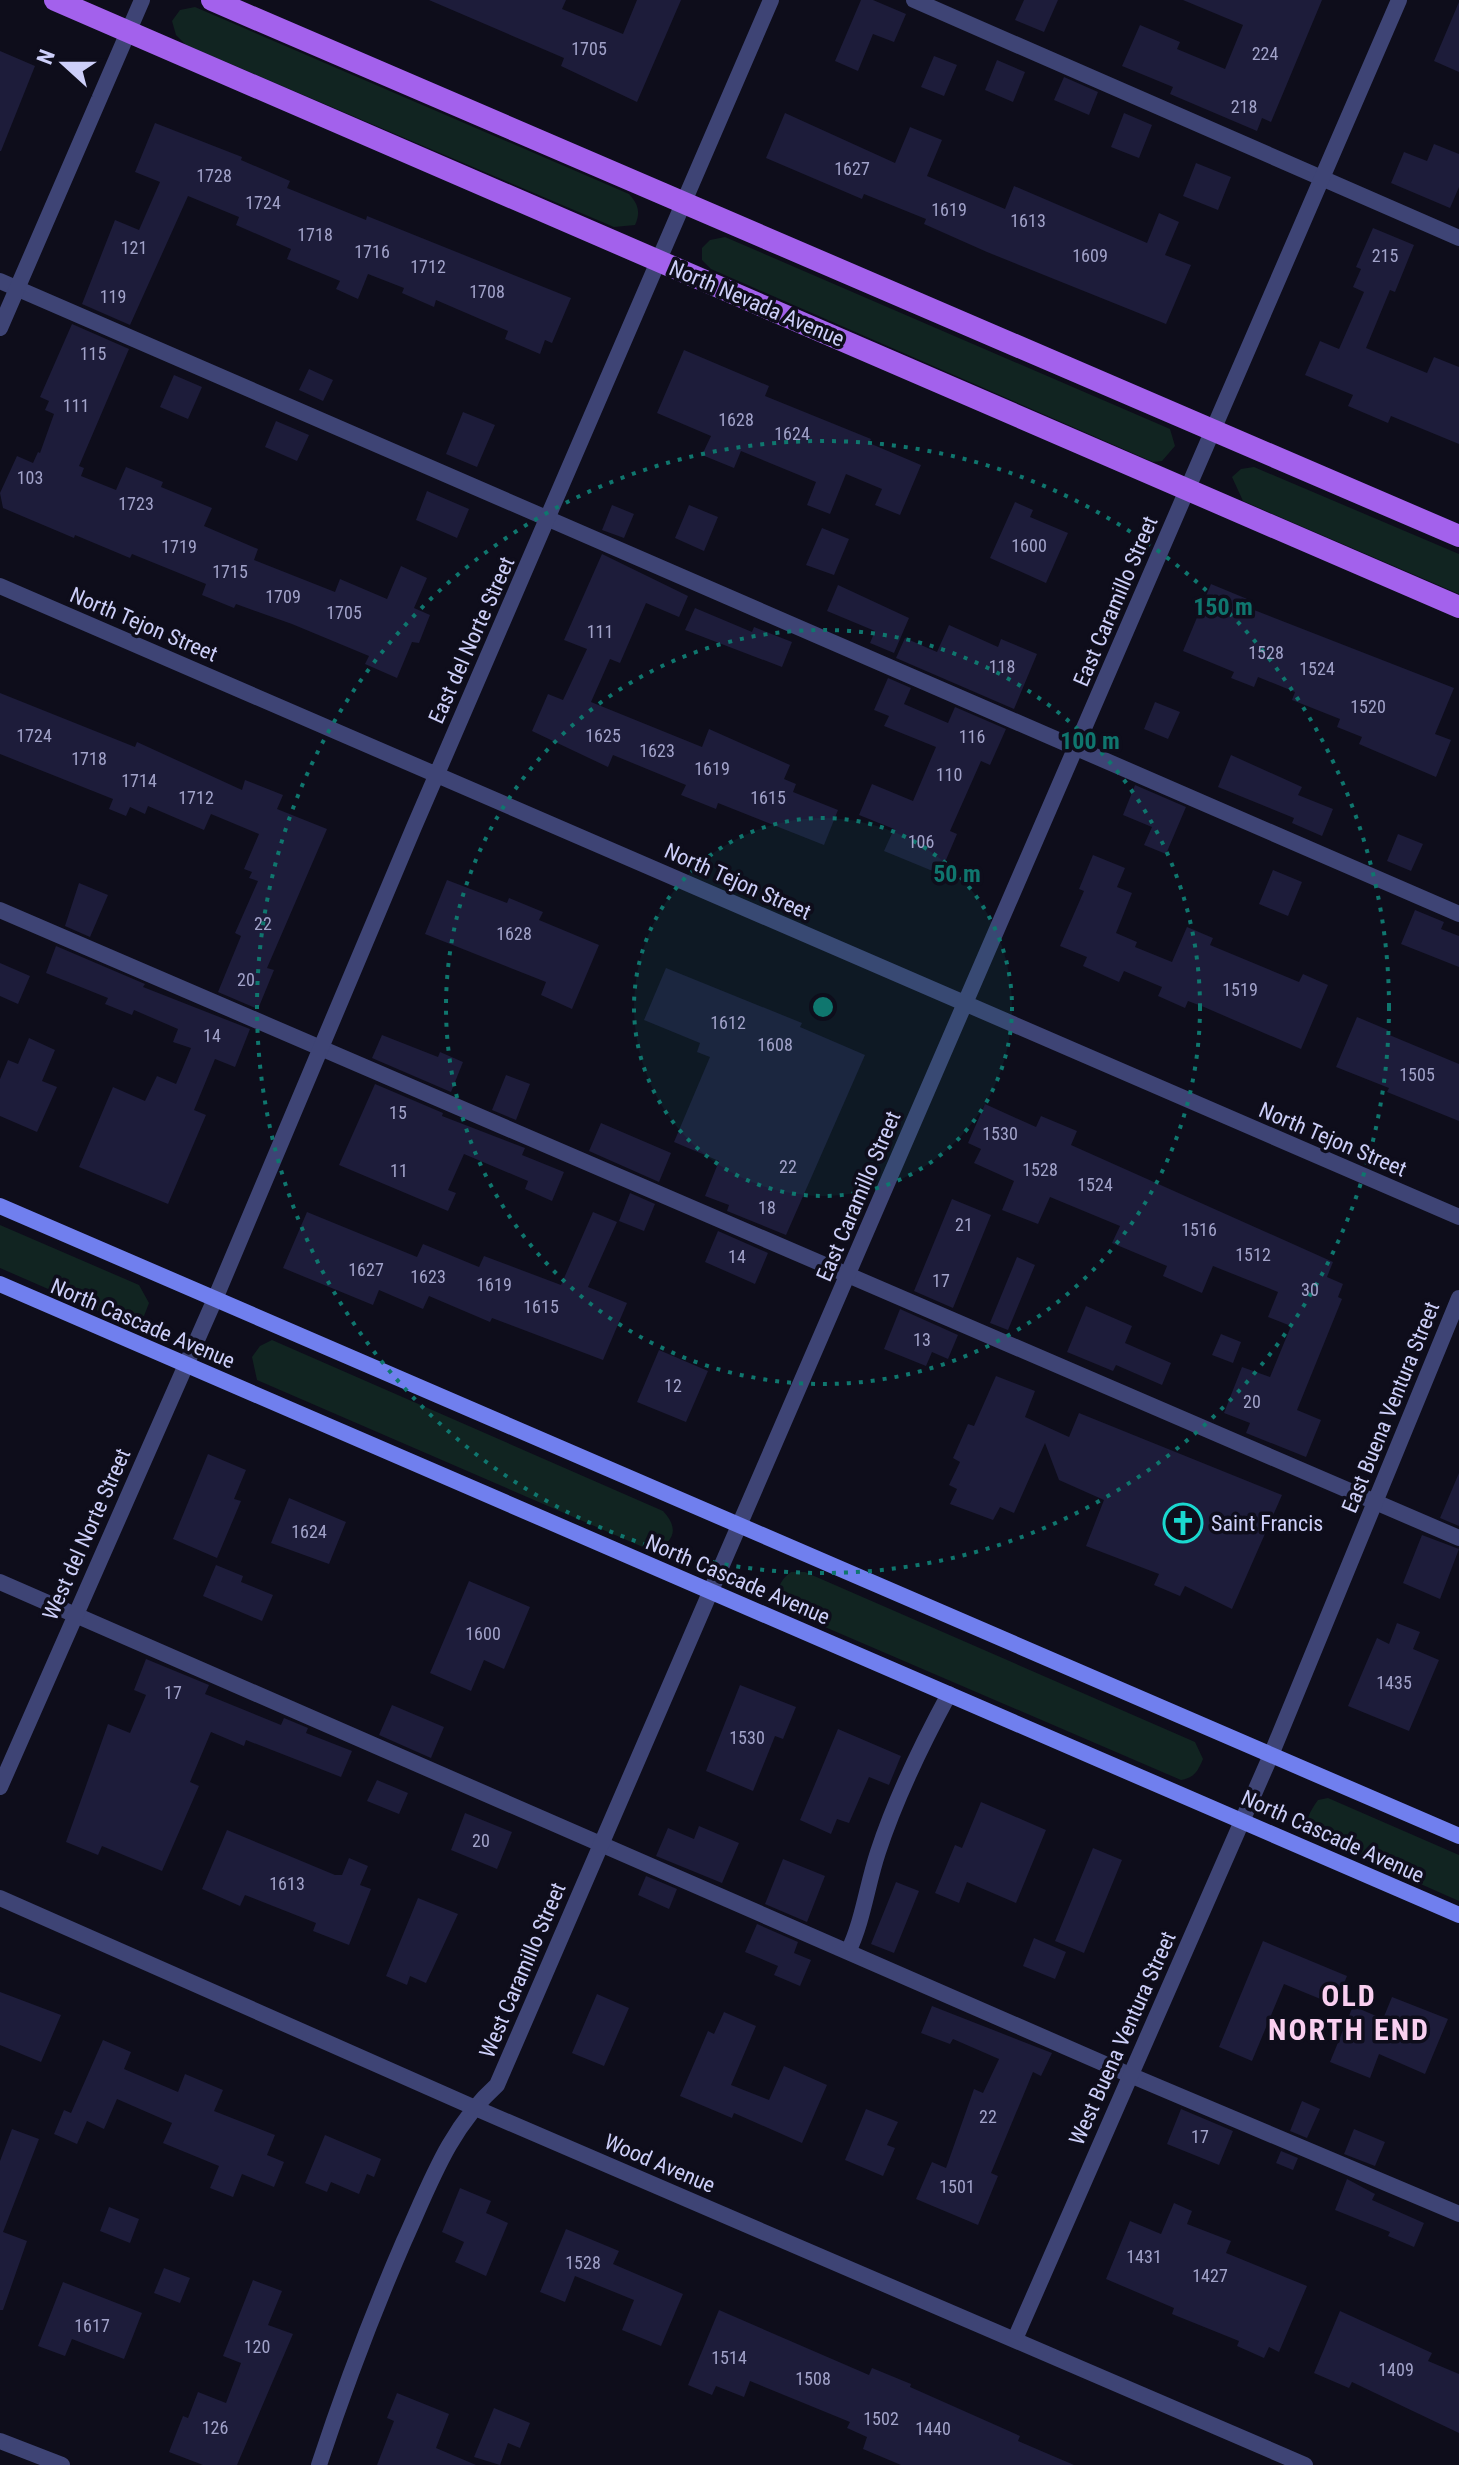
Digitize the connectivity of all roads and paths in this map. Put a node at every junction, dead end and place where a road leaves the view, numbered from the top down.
1 (55, 0) edge
2 (142, 0) edge
3 (212, 0) edge
4 (771, 0) edge
5 (914, 0) edge
6 (1399, 0) edge
7 (128, 32) junction
8 (1322, 179) junction
9 (685, 202) junction
10 (1459, 238) edge
11 (660, 262) junction
12 (0, 281) edge
13 (17, 289) junction
14 (0, 328) edge
15 (1214, 430) junction
16 (1186, 491) junction
17 (548, 520) junction
18 (1459, 536) edge
19 (0, 586) edge
20 (1459, 607) edge
21 (1075, 748) junction
22 (437, 774) junction
23 (0, 910) edge
24 (1459, 914) edge
25 (964, 1004) junction
26 (320, 1050) junction
27 (0, 1206) edge
28 (1459, 1217) edge
29 (848, 1274) junction
30 (0, 1284) edge
31 (1459, 1298) edge
32 (215, 1299) junction
33 (186, 1365) junction
34 (1375, 1502) junction
35 (739, 1528) junction
36 (1459, 1538) edge
37 (0, 1582) edge
38 (712, 1592) junction
39 (74, 1614) junction
40 (949, 1694) junction
41 (1271, 1755) junction
42 (0, 1787) edge
43 (1241, 1820) junction
44 (1459, 1836) edge
45 (599, 1844) junction
46 (0, 1898) edge
47 (1459, 1915) edge
48 (848, 1952) junction
49 (1130, 2075) junction
50 (473, 2107) junction
51 (1459, 2214) edge
52 (1015, 2339) junction
53 (0, 2441) edge
54 (62, 2465) edge
55 (319, 2465) edge
56 (1305, 2465) edge

1 - 7 main road, North Nevada Avenue
2 - 7 street
3 - 9 main road
4 - 9 street, East del Norte Street
5 - 8 street
6 - 8 street, East Caramillo Street
7 - 11 main road, North Nevada Avenue
7 - 13 street
8 - 10 street
8 - 15 street, East Caramillo Street
9 - 11 street, East del Norte Street
9 - 15 main road
11 - 16 main road, North Nevada Avenue
11 - 17 street, East del Norte Street
12 - 13 street
13 - 14 street
13 - 17 street
15 - 16 street, East Caramillo Street
15 - 18 main road
16 - 20 main road, North Nevada Avenue
16 - 21 street, East Caramillo Street
17 - 21 street
17 - 22 street, East del Norte Street
19 - 22 street, North Tejon Street
21 - 24 street
21 - 25 street, East Caramillo Street
22 - 25 street, North Tejon Street
22 - 26 street, East del Norte Street
23 - 26 street
25 - 28 street, North Tejon Street
25 - 29 street, East Caramillo Street
26 - 29 street
26 - 32 street, East del Norte Street
27 - 32 main road
29 - 34 street
29 - 35 street, East Caramillo Street
30 - 33 main road, North Cascade Avenue
31 - 34 street, East Buena Ventura Street
32 - 33 street, West del Norte Street
32 - 35 main road
33 - 38 main road, North Cascade Avenue
33 - 39 street, West del Norte Street
34 - 36 street
34 - 41 street, East Buena Ventura Street
35 - 38 street, West Caramillo Street
35 - 41 main road
37 - 39 street
38 - 40 main road, North Cascade Avenue
38 - 45 street, West Caramillo Street
39 - 42 street, West del Norte Street
39 - 45 street
40 - 43 main road, North Cascade Avenue
40 - 48 street
41 - 43 street, West Buena Ventura Street
41 - 44 main road
43 - 47 main road, North Cascade Avenue
43 - 49 street, West Buena Ventura Street
45 - 48 street
45 - 50 street, West Caramillo Street
46 - 50 street, Wood Avenue
48 - 49 street
49 - 51 street
49 - 52 street, West Buena Ventura Street
50 - 52 street, Wood Avenue
50 - 55 street, West Caramillo Street
52 - 56 street, Wood Avenue
53 - 54 street

